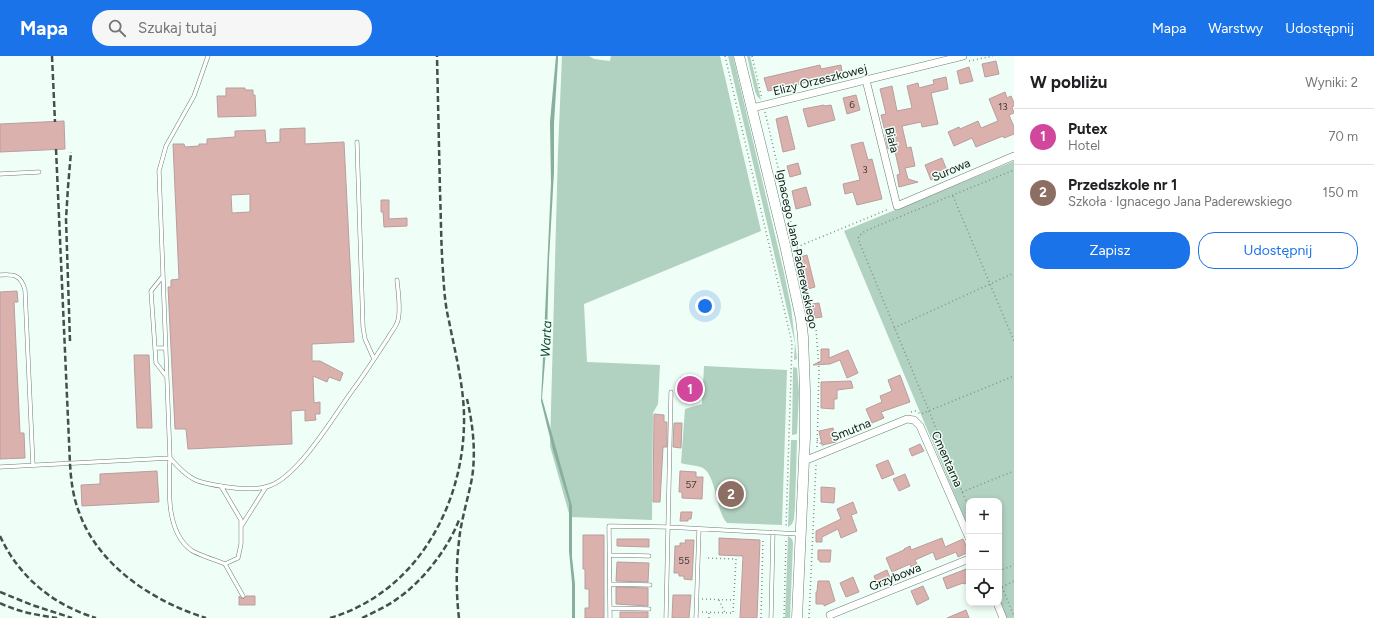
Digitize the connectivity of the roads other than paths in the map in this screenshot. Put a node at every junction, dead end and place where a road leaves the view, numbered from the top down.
1 (208, 56) edge
2 (739, 56) edge
3 (963, 56) edge
4 (866, 80) junction
5 (752, 108) junction
6 (357, 142) dead end
7 (1014, 156) edge
8 (39, 172) dead end
9 (0, 174) edge
10 (896, 206) joint
11 (0, 275) edge
12 (163, 276) junction
13 (397, 280) dead end
14 (155, 348) junction
15 (166, 348) junction
16 (374, 360) junction
17 (167, 377) junction
18 (671, 392) dead end
19 (906, 419) joint
20 (170, 458) junction
21 (804, 461) junction
22 (33, 466) junction
23 (0, 467) edge
24 (221, 486) junction
25 (266, 487) junction
26 (241, 526) junction
27 (668, 527) junction
28 (699, 529) junction
29 (773, 532) junction
30 (800, 534) junction
31 (967, 534) edge
32 (610, 555) junction
33 (649, 556) dead end
34 (966, 560) edge
35 (225, 564) junction
36 (610, 584) junction
37 (650, 585) dead end
38 (243, 596) dead end
39 (998, 606) edge
40 (610, 608) junction
41 (649, 609) dead end
42 (830, 615) dead end
43 (610, 618) edge
44 (666, 618) edge
45 (696, 618) edge
46 (771, 618) edge
47 (797, 618) edge
48 (1003, 618) edge

1 - 12 lane
2 - 5 main road, Ignacego Jana Paderewskiego
3 - 4 street, Elizy Orzeszkowej
4 - 5 street, Elizy Orzeszkowej
4 - 10 street, Biała
5 - 21 main road, Ignacego Jana Paderewskiego
6 - 16 lane
7 - 10 street, Surowa
8 - 9 lane
11 - 22 lane
12 - 14 lane
12 - 15 lane
13 - 16 lane
14 - 15 lane
14 - 17 lane
15 - 17 lane
16 - 25 lane
17 - 20 lane
18 - 27 lane
19 - 21 street, Smutna
19 - 31 street, Cmentarna
20 - 22 lane
20 - 24 lane
20 - 35 lane
21 - 30 main road, Ignacego Jana Paderewskiego
22 - 23 lane
24 - 25 lane
24 - 26 lane
25 - 26 lane
26 - 35 lane
27 - 28 lane
27 - 32 lane
27 - 44 lane
28 - 29 lane
28 - 45 lane
29 - 30 lane
29 - 46 lane
30 - 47 main road, Ignacego Jana Paderewskiego
32 - 33 lane
32 - 36 lane
34 - 42 street, Grzybowa
35 - 38 lane
36 - 37 lane
36 - 40 lane
39 - 48 street
40 - 41 lane
40 - 43 lane

